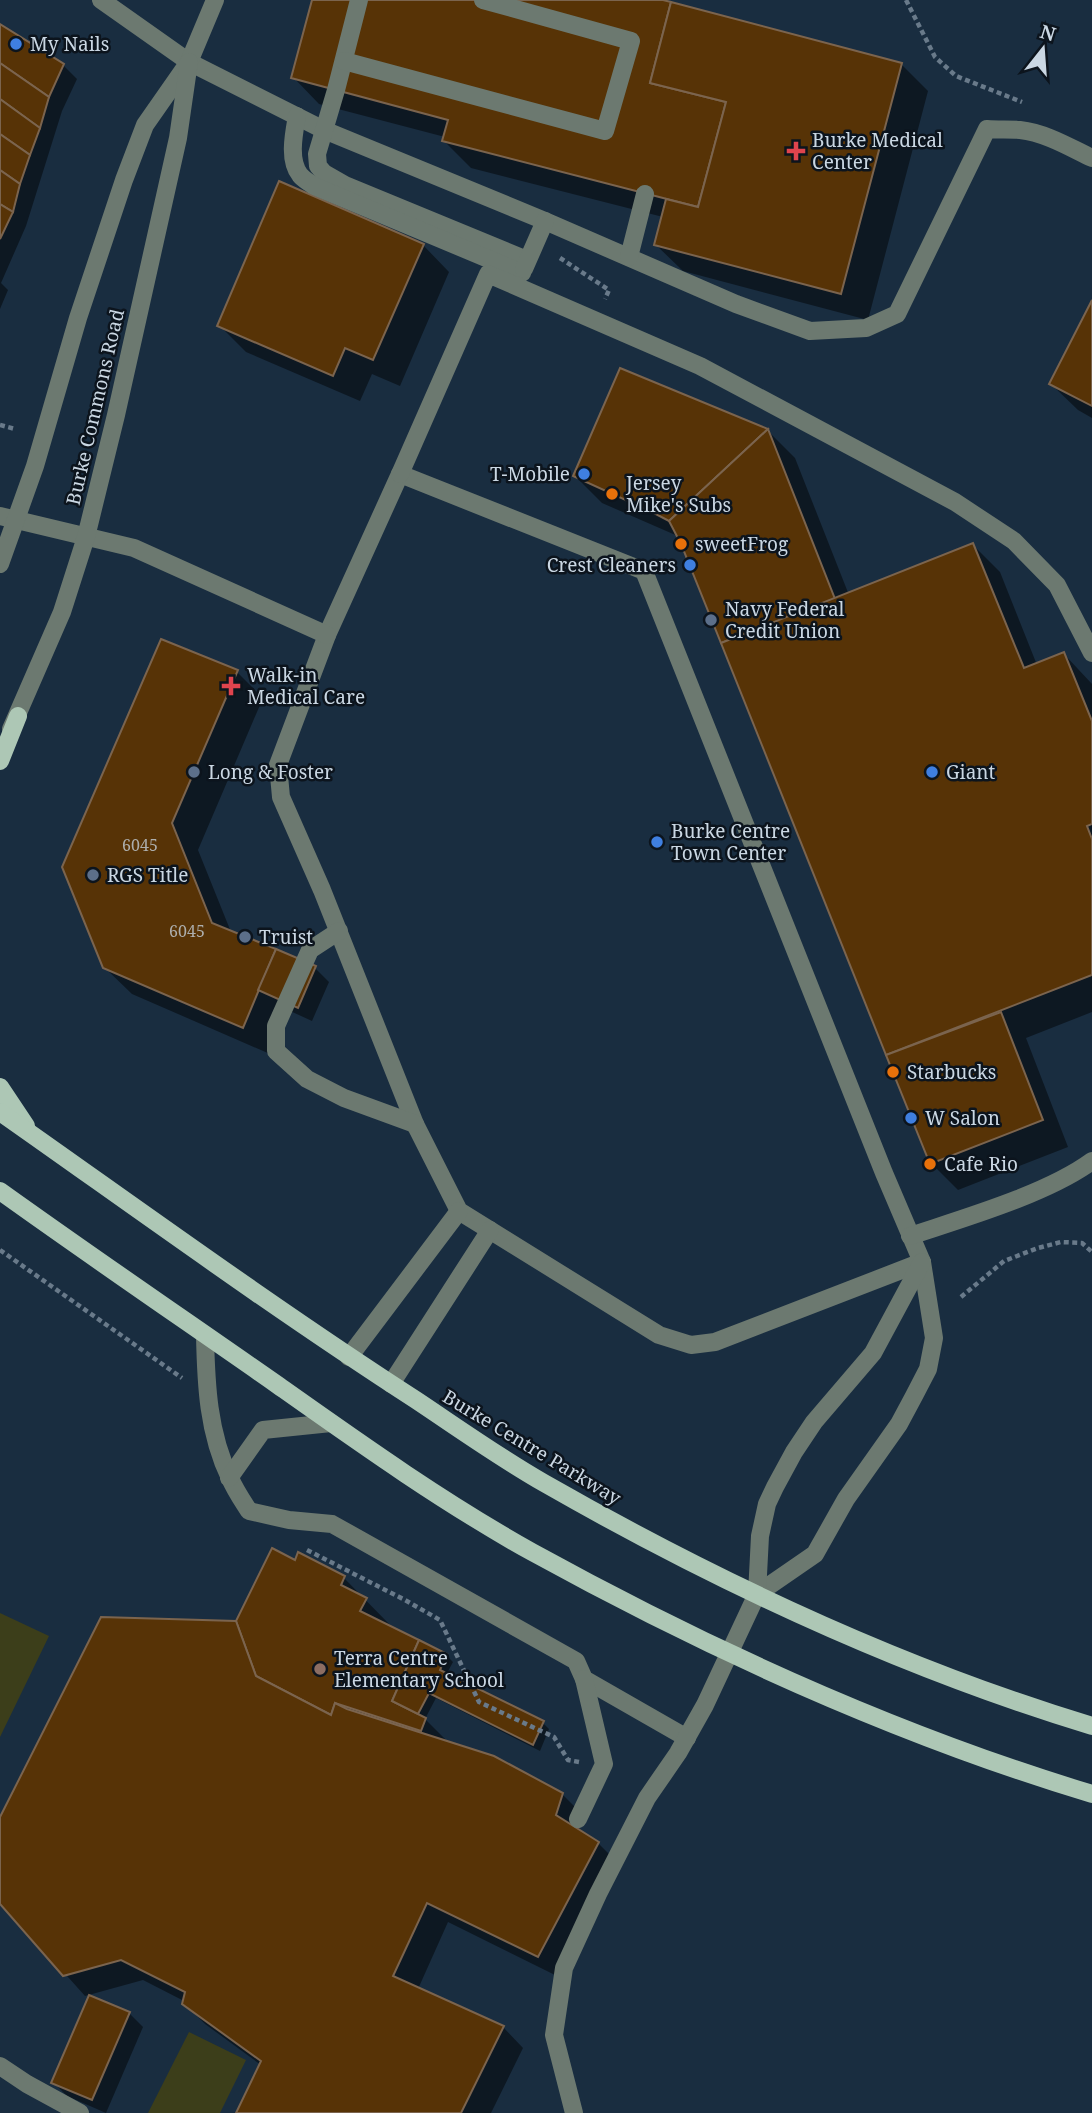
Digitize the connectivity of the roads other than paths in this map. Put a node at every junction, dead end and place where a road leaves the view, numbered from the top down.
1 (101, 0) edge
2 (215, 0) edge
3 (359, 0) edge
4 (483, 0) edge
5 (344, 61) junction
6 (189, 62) junction
7 (297, 117) junction
8 (324, 130) junction
9 (1092, 158) edge
10 (645, 194) dead end
11 (545, 220) junction
12 (629, 257) junction
13 (525, 266) junction
14 (400, 474) junction
15 (8, 518) edge
16 (86, 537) junction
17 (0, 564) edge
18 (327, 635) junction
19 (1092, 653) edge
20 (18, 716) junction
21 (0, 749) edge
22 (0, 761) edge
23 (339, 931) junction
24 (0, 1087) edge
25 (0, 1112) edge
26 (415, 1124) junction
27 (32, 1135) junction
28 (1092, 1161) edge
29 (0, 1191) edge
30 (459, 1211) junction
31 (490, 1230) junction
32 (910, 1236) junction
33 (922, 1262) junction
34 (205, 1335) junction
35 (349, 1357) junction
36 (391, 1384) junction
37 (331, 1423) junction
38 (229, 1478) junction
39 (757, 1594) junction
40 (728, 1653) junction
41 (584, 1679) junction
42 (1092, 1726) edge
43 (687, 1738) junction
44 (1092, 1794) edge
45 (578, 1819) dead end
46 (0, 2066) edge
47 (80, 2113) edge
48 (574, 2113) edge

1 - 6 street
2 - 6 street, Burke Commons Road
3 - 5 street
4 - 5 street
5 - 8 street
6 - 7 street
6 - 15 street, Burke Commons Road
6 - 16 street, Burke Commons Road
7 - 8 street
7 - 13 street
8 - 11 street
8 - 13 street
9 - 12 street
10 - 12 street
11 - 12 street
11 - 13 street
13 - 14 street
13 - 19 street
14 - 18 street
14 - 32 street
15 - 16 street
15 - 17 street, Burke Commons Road
16 - 18 street
16 - 20 street, Burke Commons Road
18 - 23 street
20 - 21 street, Burke Commons Road
20 - 22 main road
23 - 26 street
23 - 26 street
24 - 27 main road
25 - 27 main road, Burke Centre Parkway
26 - 30 street
27 - 35 main road, Burke Centre Parkway
28 - 32 street
29 - 34 main road
30 - 31 street
30 - 35 street
31 - 33 street
31 - 36 street
32 - 33 street
33 - 39 street
33 - 39 street
34 - 37 main road
34 - 38 street
35 - 36 main road, Burke Centre Parkway
36 - 39 main road, Burke Centre Parkway
37 - 38 street
37 - 40 main road
38 - 41 street
39 - 40 street
39 - 42 main road, Burke Centre Parkway
40 - 43 street
40 - 44 main road
41 - 43 street
41 - 45 street
43 - 48 street
46 - 47 street

